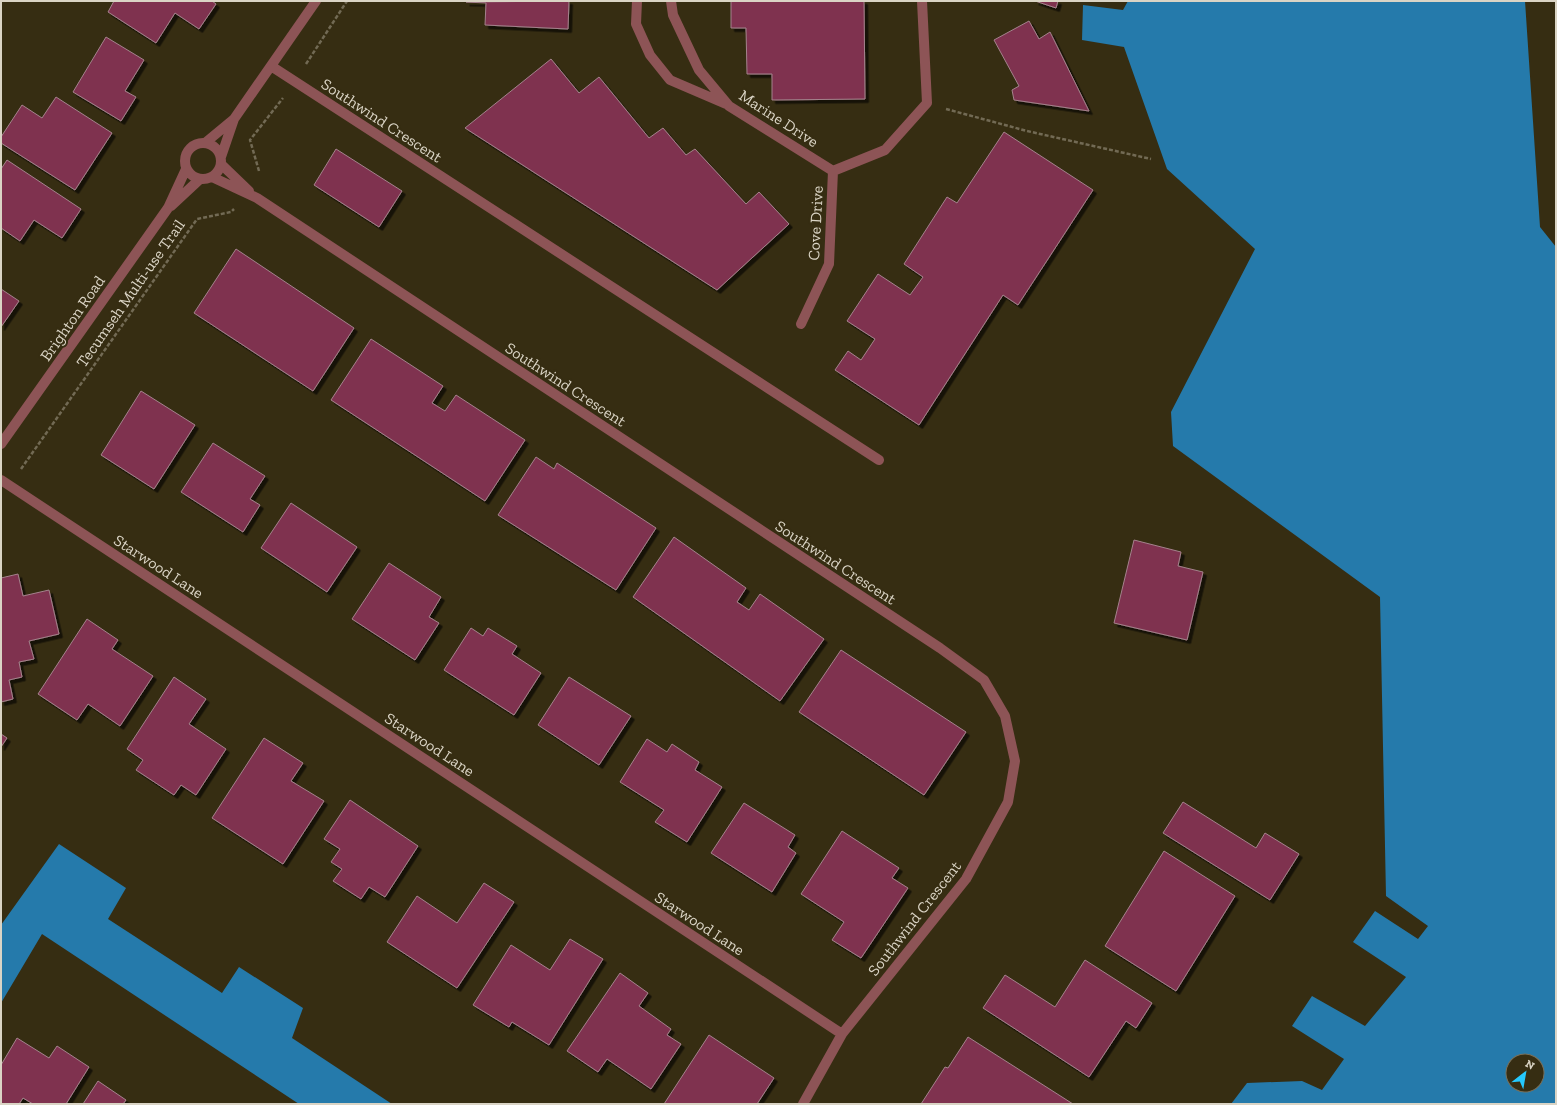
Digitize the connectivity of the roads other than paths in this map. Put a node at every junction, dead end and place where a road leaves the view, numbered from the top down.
1 (316, 1) edge
2 (637, 1) edge
3 (671, 1) edge
4 (922, 1) edge
5 (271, 66) junction
6 (728, 106) junction
7 (234, 119) junction
8 (205, 143) junction
9 (221, 161) junction
10 (186, 169) junction
11 (833, 170) junction
12 (212, 177) junction
13 (200, 179) junction
14 (248, 192) junction
15 (168, 208) junction
16 (800, 324) dead end
17 (1, 444) edge
18 (879, 460) dead end
19 (5, 482) edge
20 (842, 1034) junction
21 (803, 1104) edge

1 - 5 street
2 - 6 street
3 - 6 street, Marine Drive
4 - 11 street, Cove Drive
5 - 7 street
5 - 18 street, Southwind Crescent
6 - 11 street, Marine Drive
7 - 8 street
7 - 9 street
8 - 9 street
8 - 10 street
9 - 12 street
9 - 14 street, Southwind Crescent
10 - 13 street
10 - 15 street, Brighton Road
11 - 16 street, Cove Drive
12 - 13 street
12 - 14 street, Southwind Crescent
13 - 15 street, Brighton Road
14 - 20 street, Southwind Crescent
15 - 17 street, Brighton Road
19 - 20 street, Starwood Lane
20 - 21 street, Southwind Crescent

